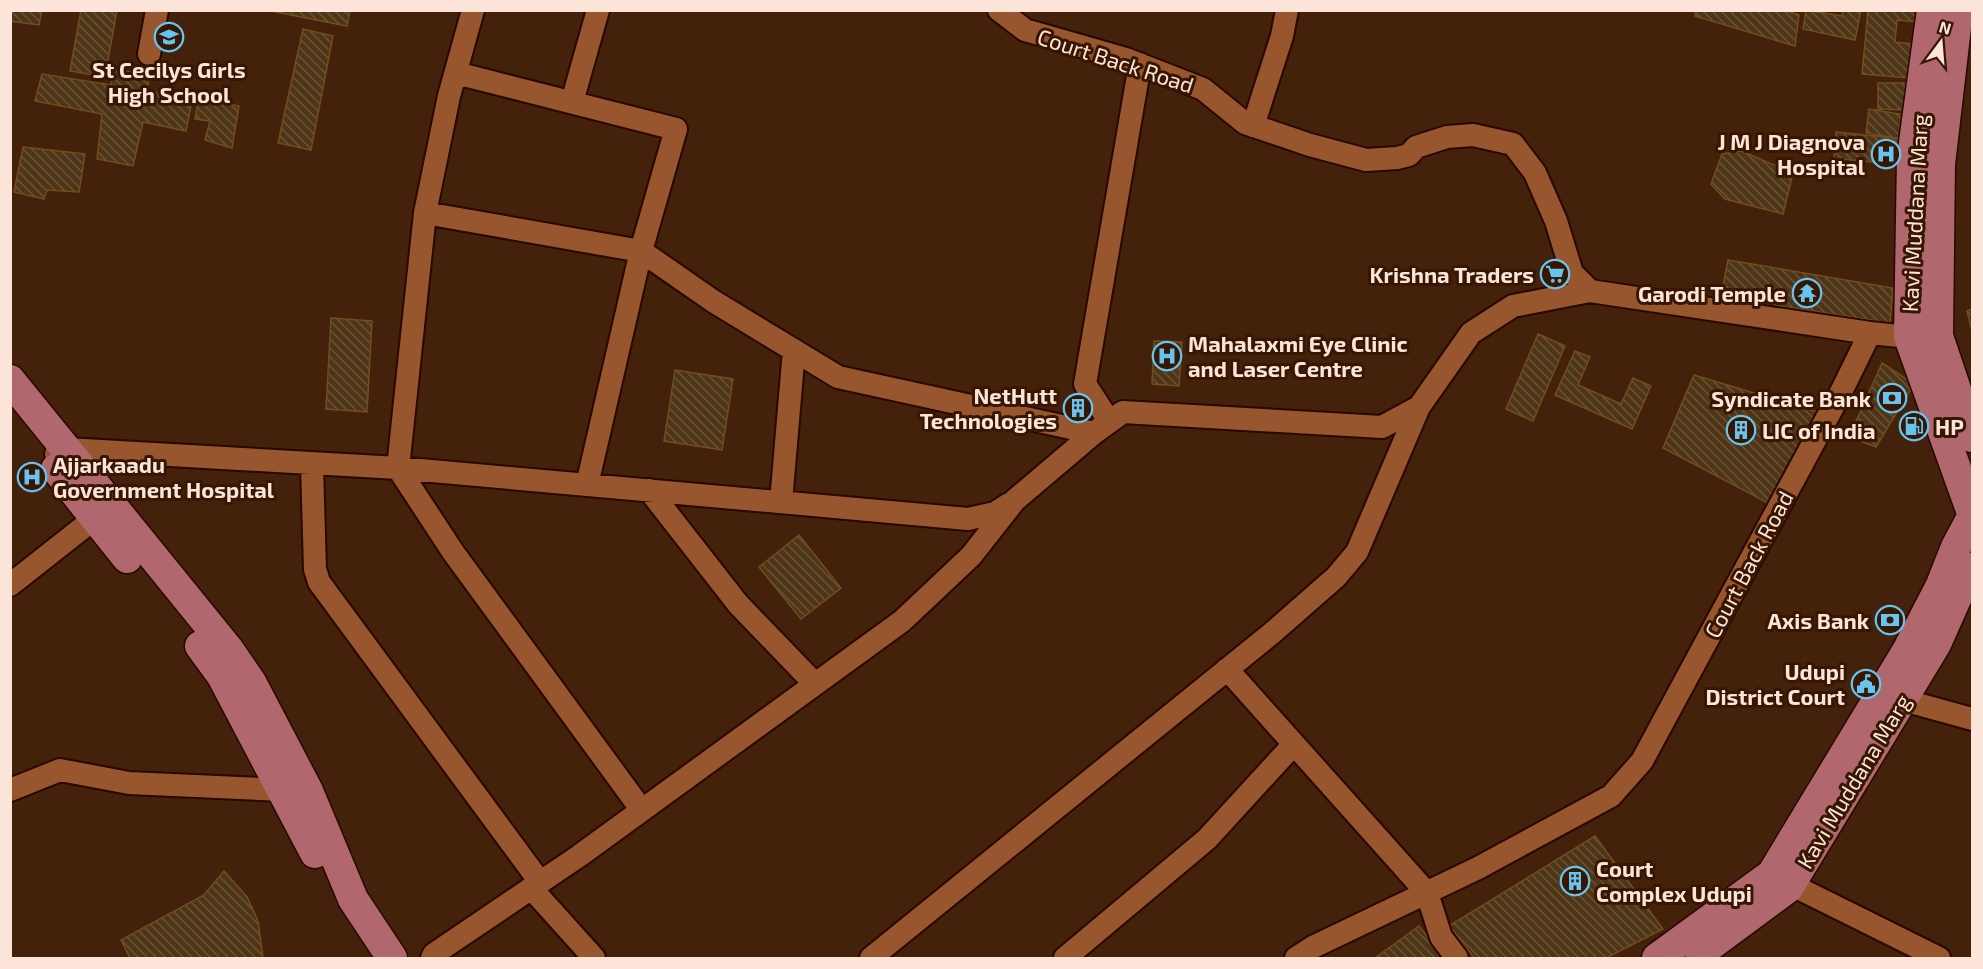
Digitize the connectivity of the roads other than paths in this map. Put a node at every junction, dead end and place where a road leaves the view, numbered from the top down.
1 (157, 10) edge
2 (473, 10) edge
3 (598, 10) edge
4 (999, 10) edge
5 (1287, 10) edge
6 (1932, 10) edge
7 (1958, 10) edge
8 (1020, 17) edge
9 (149, 54) dead end
10 (1140, 64) junction
11 (456, 73) junction
12 (572, 102) junction
13 (1252, 126) junction
14 (425, 213) junction
15 (641, 251) junction
16 (1590, 291) junction
17 (1870, 333) junction
18 (1938, 336) junction
19 (1909, 337) junction
20 (794, 350) junction
21 (10, 380) edge
22 (1964, 391) edge
23 (1419, 407) junction
24 (10, 412) edge
25 (1101, 427) junction
26 (1972, 437) edge
27 (57, 454) junction
28 (312, 464) junction
29 (398, 468) junction
30 (587, 485) junction
31 (649, 490) junction
32 (1015, 500) junction
33 (781, 502) junction
34 (1972, 515) edge
35 (95, 518) junction
36 (1972, 568) edge
37 (10, 585) edge
38 (1227, 669) junction
39 (815, 684) junction
40 (1903, 700) junction
41 (1972, 719) edge
42 (1294, 744) junction
43 (10, 790) edge
44 (282, 790) junction
45 (641, 809) junction
46 (1790, 884) junction
47 (536, 885) junction
48 (1427, 893) junction
49 (371, 958) edge
50 (392, 958) edge
51 (432, 958) edge
52 (594, 958) edge
53 (871, 958) edge
54 (1065, 958) edge
55 (1296, 958) edge
56 (1457, 958) edge
57 (1658, 958) edge
58 (1693, 958) edge
59 (1939, 958) edge

1 - 9 street
2 - 11 street
3 - 12 street
4 - 8 street, Court Back Road
5 - 13 street
6 - 19 main road, Kavi Muddana Marg
7 - 18 main road, Kavi Muddana Marg
8 - 10 street, Court Back Road
10 - 13 street, Court Back Road
10 - 25 street
11 - 12 street
11 - 14 street
12 - 15 street
13 - 16 street, Court Back Road
14 - 15 street
14 - 29 street
15 - 20 street
15 - 30 street
16 - 17 street
16 - 23 street
17 - 19 street
17 - 48 street, Court Back Road
18 - 19 street
18 - 22 main road, Kavi Muddana Marg
19 - 34 main road, Kavi Muddana Marg
20 - 25 street
20 - 33 street
21 - 27 main road
22 - 26 main road, Kavi Muddana Marg
23 - 25 street
23 - 38 street
24 - 27 main road
25 - 32 street
27 - 28 street
27 - 35 main road
27 - 50 main road
28 - 29 street
28 - 47 street
29 - 30 street
29 - 45 street
30 - 31 street
31 - 33 street
31 - 39 street
32 - 33 street
32 - 39 street
34 - 57 main road
35 - 37 street
35 - 44 main road
36 - 40 main road, Kavi Muddana Marg
38 - 42 street
38 - 53 street
39 - 45 street
40 - 41 street
40 - 46 main road, Kavi Muddana Marg
42 - 48 street
42 - 54 street
43 - 44 street
44 - 49 main road
45 - 47 street
46 - 58 main road, Kavi Muddana Marg
46 - 59 street
47 - 51 street
47 - 52 street
48 - 55 street, Court Back Road
48 - 56 street

